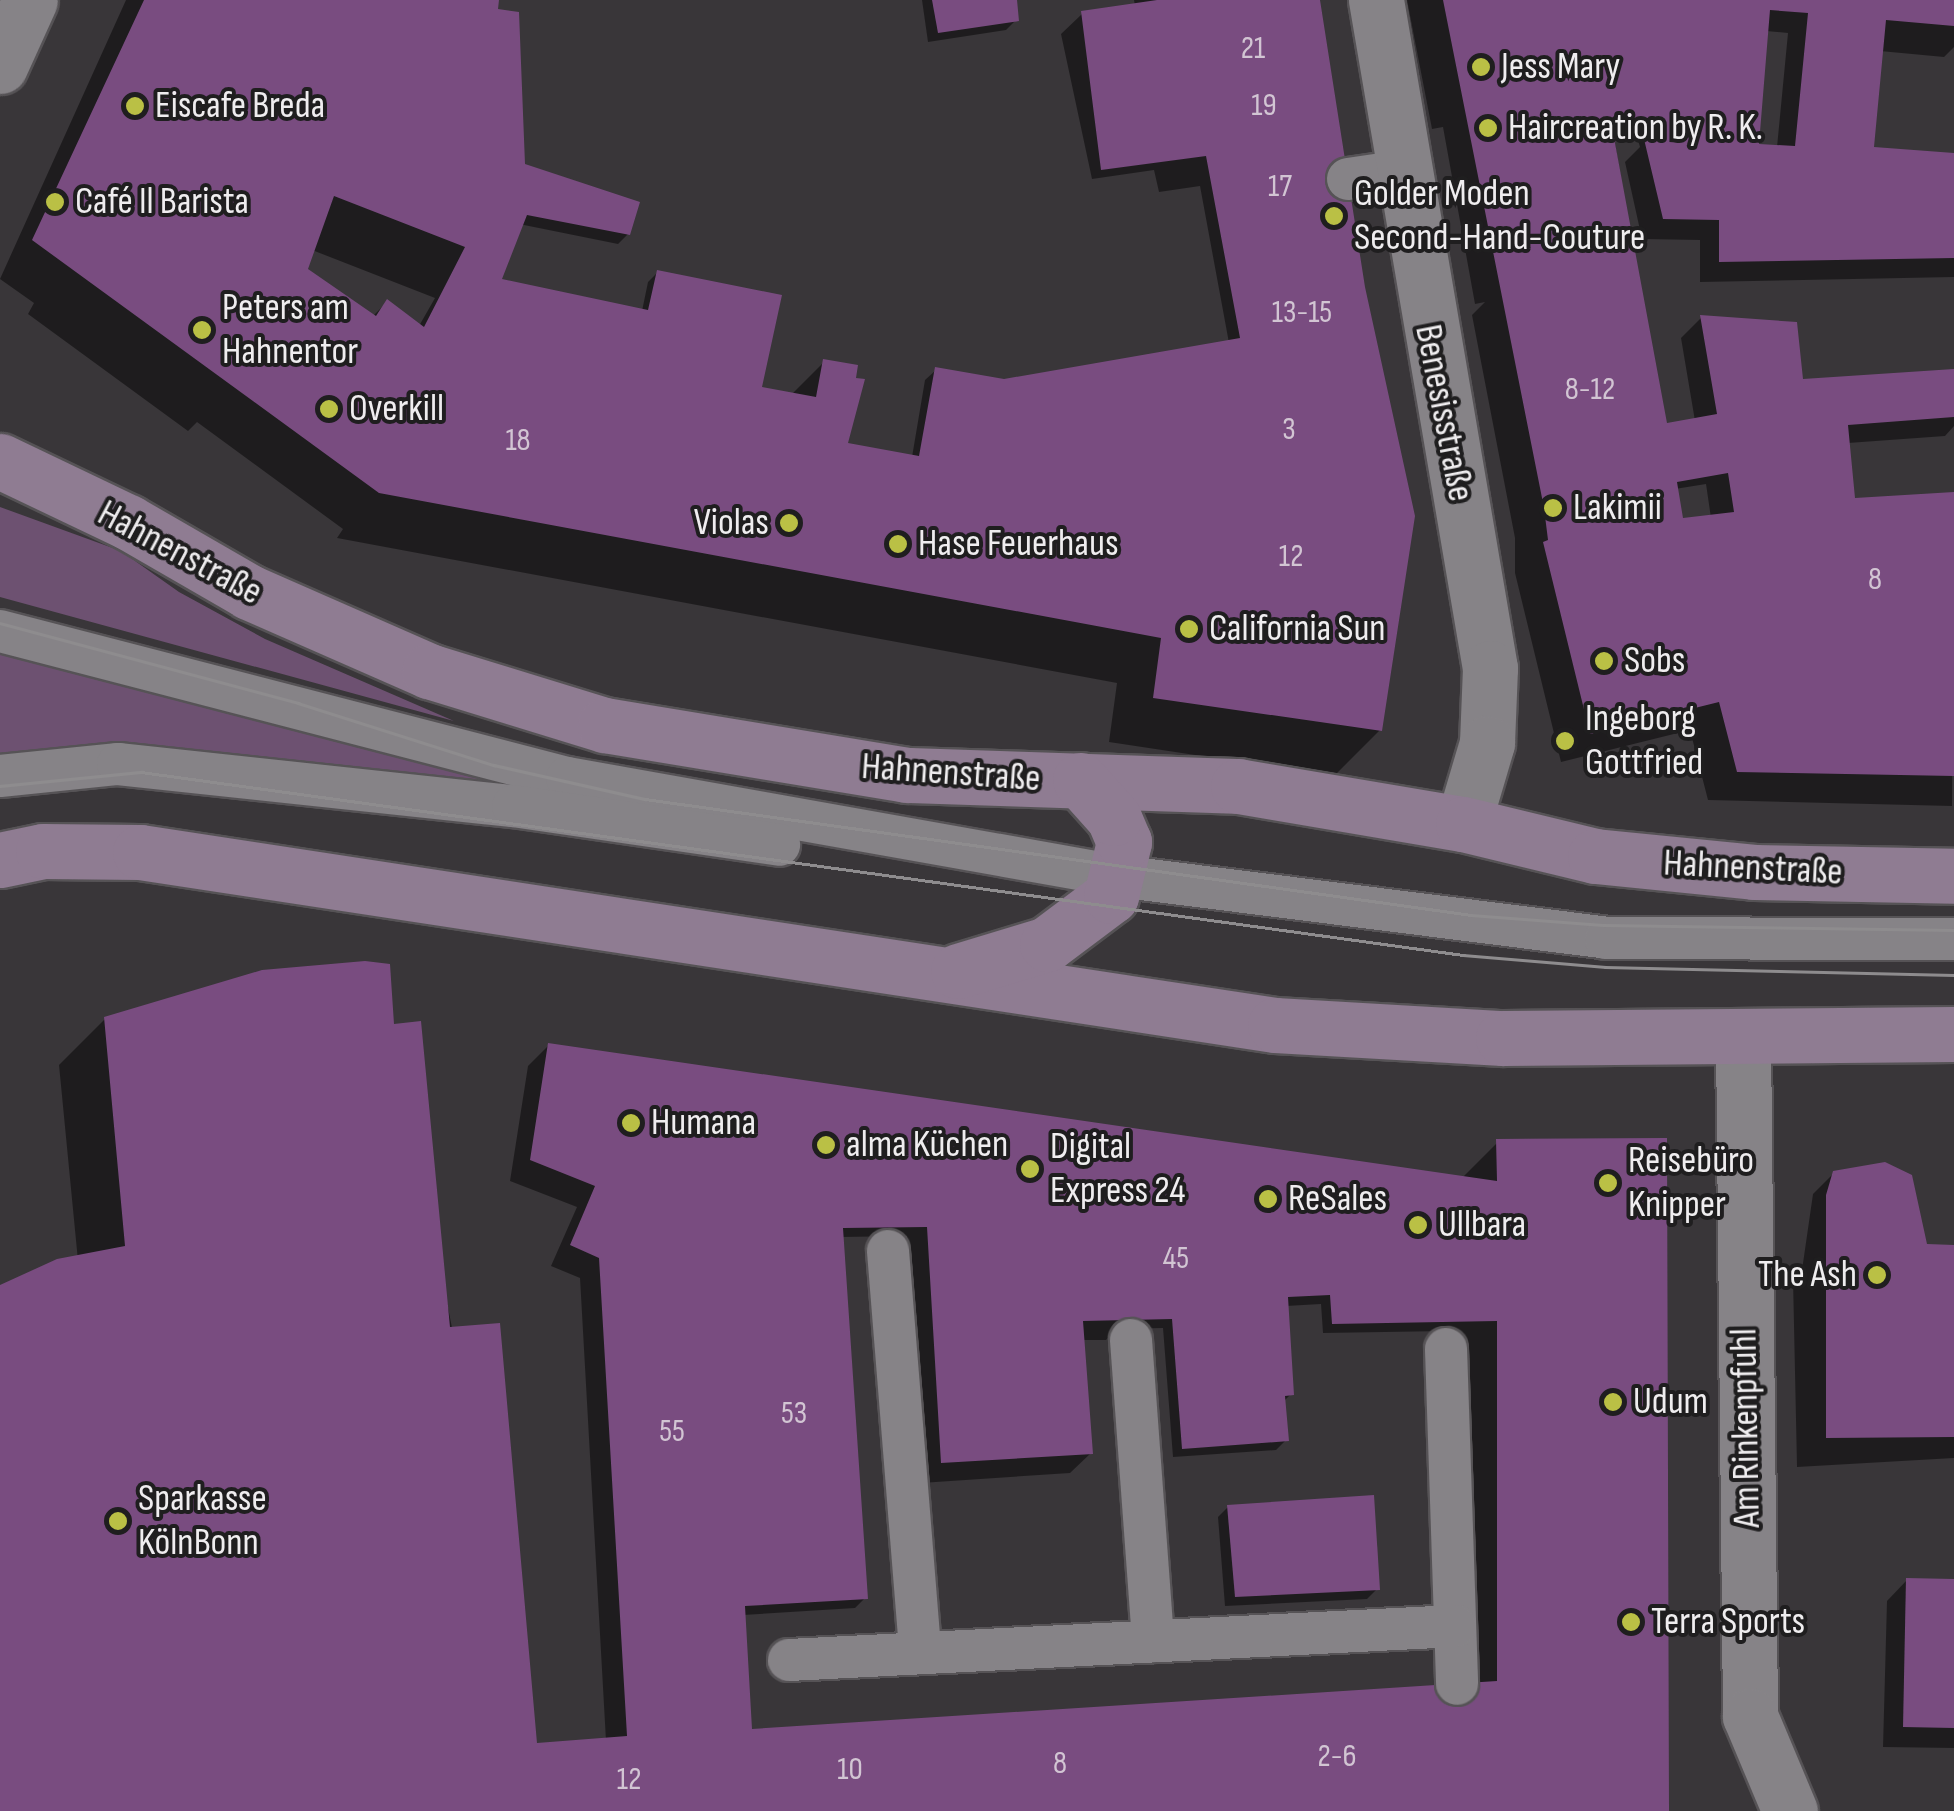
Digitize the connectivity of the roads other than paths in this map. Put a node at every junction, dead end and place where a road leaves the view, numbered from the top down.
1 (30, 0) edge
2 (1376, 0) edge
3 (0, 66) edge
4 (1402, 172) junction
5 (1348, 179) dead end
6 (0, 462) edge
7 (0, 631) edge
8 (0, 776) edge
9 (1080, 780) junction
10 (1462, 824) junction
11 (0, 860) edge
12 (1954, 876) edge
13 (1114, 886) junction
14 (1954, 939) edge
15 (1954, 960) edge
16 (946, 975) junction
17 (1954, 1034) edge
18 (1742, 1036) junction
19 (888, 1251) dead end
20 (1131, 1340) dead end
21 (1446, 1349) dead end
22 (1456, 1626) junction
23 (1153, 1641) junction
24 (920, 1653) junction
25 (790, 1660) dead end
26 (1457, 1684) dead end
27 (1790, 1811) edge

1 - 3 street
2 - 4 street, Benesisstraße
4 - 5 lane
4 - 10 street, Benesisstraße
6 - 9 main road, Hahnenstraße
7 - 13 lane
8 - 13 lane
9 - 10 main road, Hahnenstraße
9 - 13 main road
10 - 12 main road, Hahnenstraße
11 - 16 main road
13 - 14 lane
13 - 15 lane
13 - 16 main road
16 - 18 main road
17 - 18 main road
18 - 27 street, Am Rinkenpfuhl
19 - 24 lane
20 - 23 lane
21 - 22 lane
22 - 23 lane
22 - 26 lane
23 - 24 lane
24 - 25 lane

